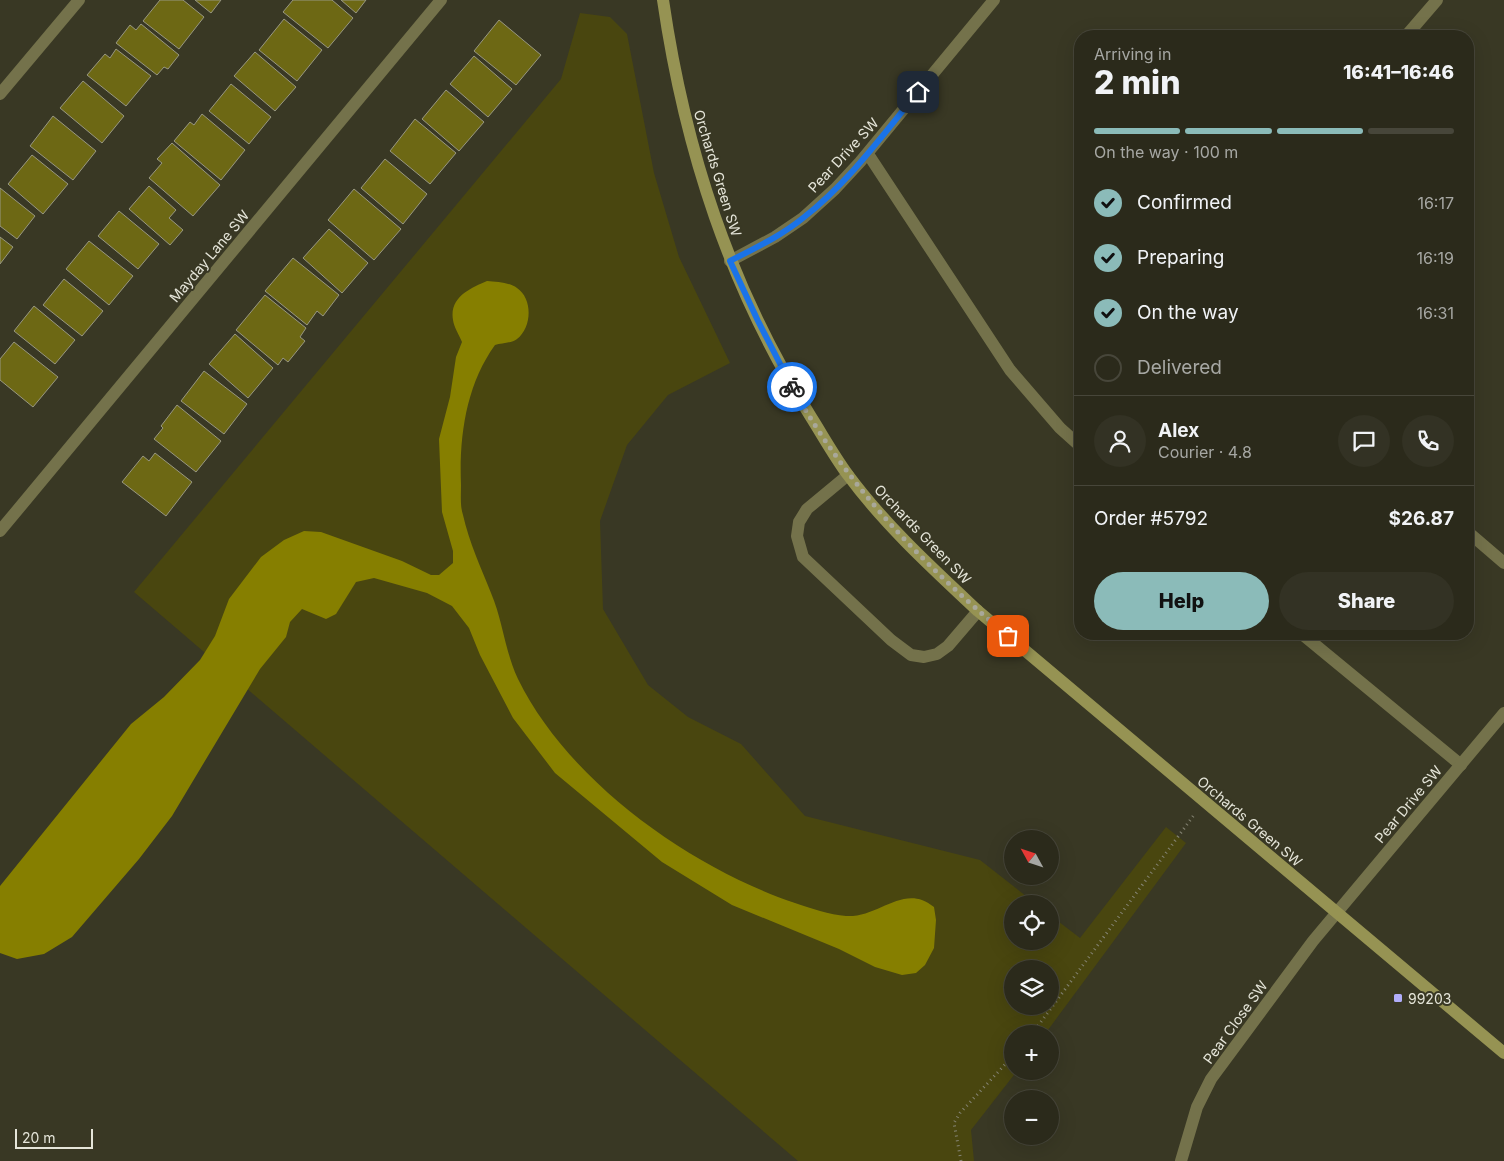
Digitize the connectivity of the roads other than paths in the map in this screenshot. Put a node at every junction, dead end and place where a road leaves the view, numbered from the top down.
1 (79, 0) edge
2 (441, 0) edge
3 (663, 0) edge
4 (994, 0) edge
5 (1437, 0) edge
6 (1411, 30) edge
7 (0, 94) edge
8 (868, 154) junction
9 (730, 261) junction
10 (1074, 441) edge
11 (848, 475) junction
12 (0, 531) edge
13 (1474, 537) edge
14 (1504, 563) edge
15 (978, 611) junction
16 (1309, 640) edge
17 (1504, 714) edge
18 (1461, 765) junction
19 (1336, 913) junction
20 (1504, 1053) edge
21 (1181, 1161) edge

1 - 7 street
2 - 12 street, Mayday Lane SW
3 - 9 street, Orchards Green SW
4 - 8 street, Pear Drive SW
5 - 6 street
8 - 9 street, Pear Drive SW
8 - 10 street
9 - 11 street, Orchards Green SW
11 - 15 street, Orchards Green SW
11 - 15 street
13 - 14 street
15 - 19 street, Orchards Green SW
16 - 18 street
17 - 18 street, Pear Drive SW
18 - 19 street, Pear Drive SW
19 - 20 street, Orchards Green SW
19 - 21 street, Pear Close SW

